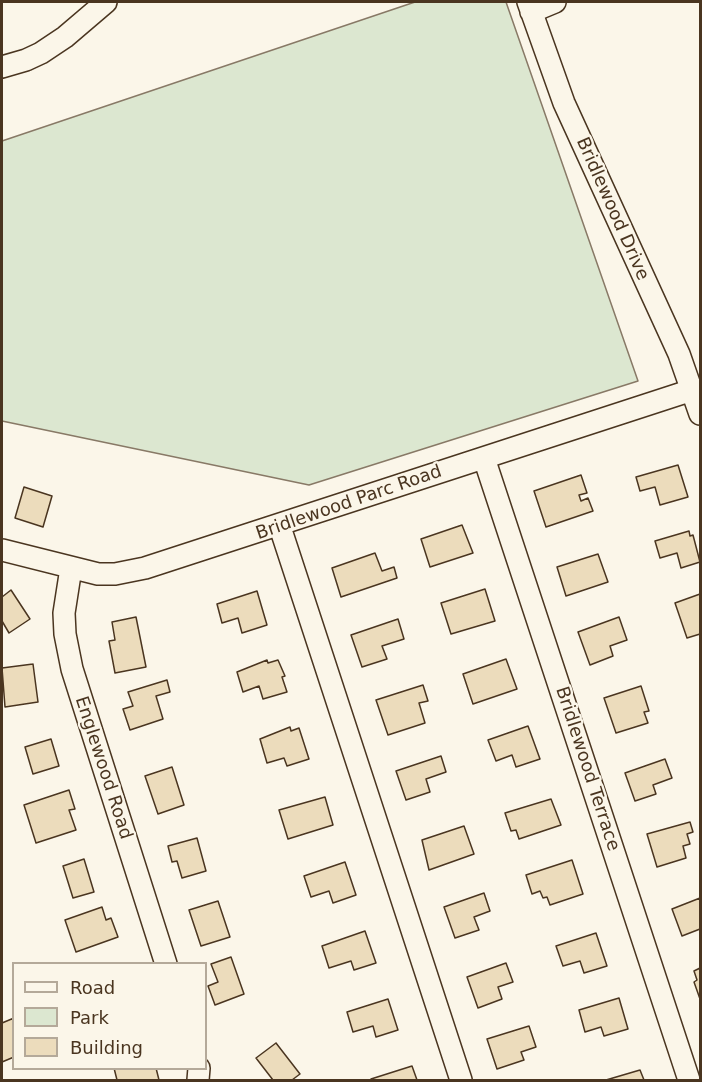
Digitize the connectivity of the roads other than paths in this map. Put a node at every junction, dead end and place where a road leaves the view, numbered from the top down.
1 (105, 2) edge
2 (555, 2) edge
3 (529, 7) edge
4 (2, 67) edge
5 (692, 390) junction
6 (700, 414) edge
7 (484, 458) junction
8 (280, 527) junction
9 (2, 550) edge
10 (71, 568) junction
11 (166, 962) edge
12 (461, 1080) edge
13 (689, 1080) edge

1 - 4 street
2 - 3 street
3 - 5 street, Bridlewood Drive
5 - 6 street, Bridlewood Drive
5 - 7 street, Bridlewood Parc Road
7 - 8 street, Bridlewood Parc Road
7 - 13 street, Bridlewood Terrace
8 - 10 street, Bridlewood Parc Road
8 - 12 street
9 - 10 street, Bridlewood Parc Road
10 - 11 street, Englewood Road

